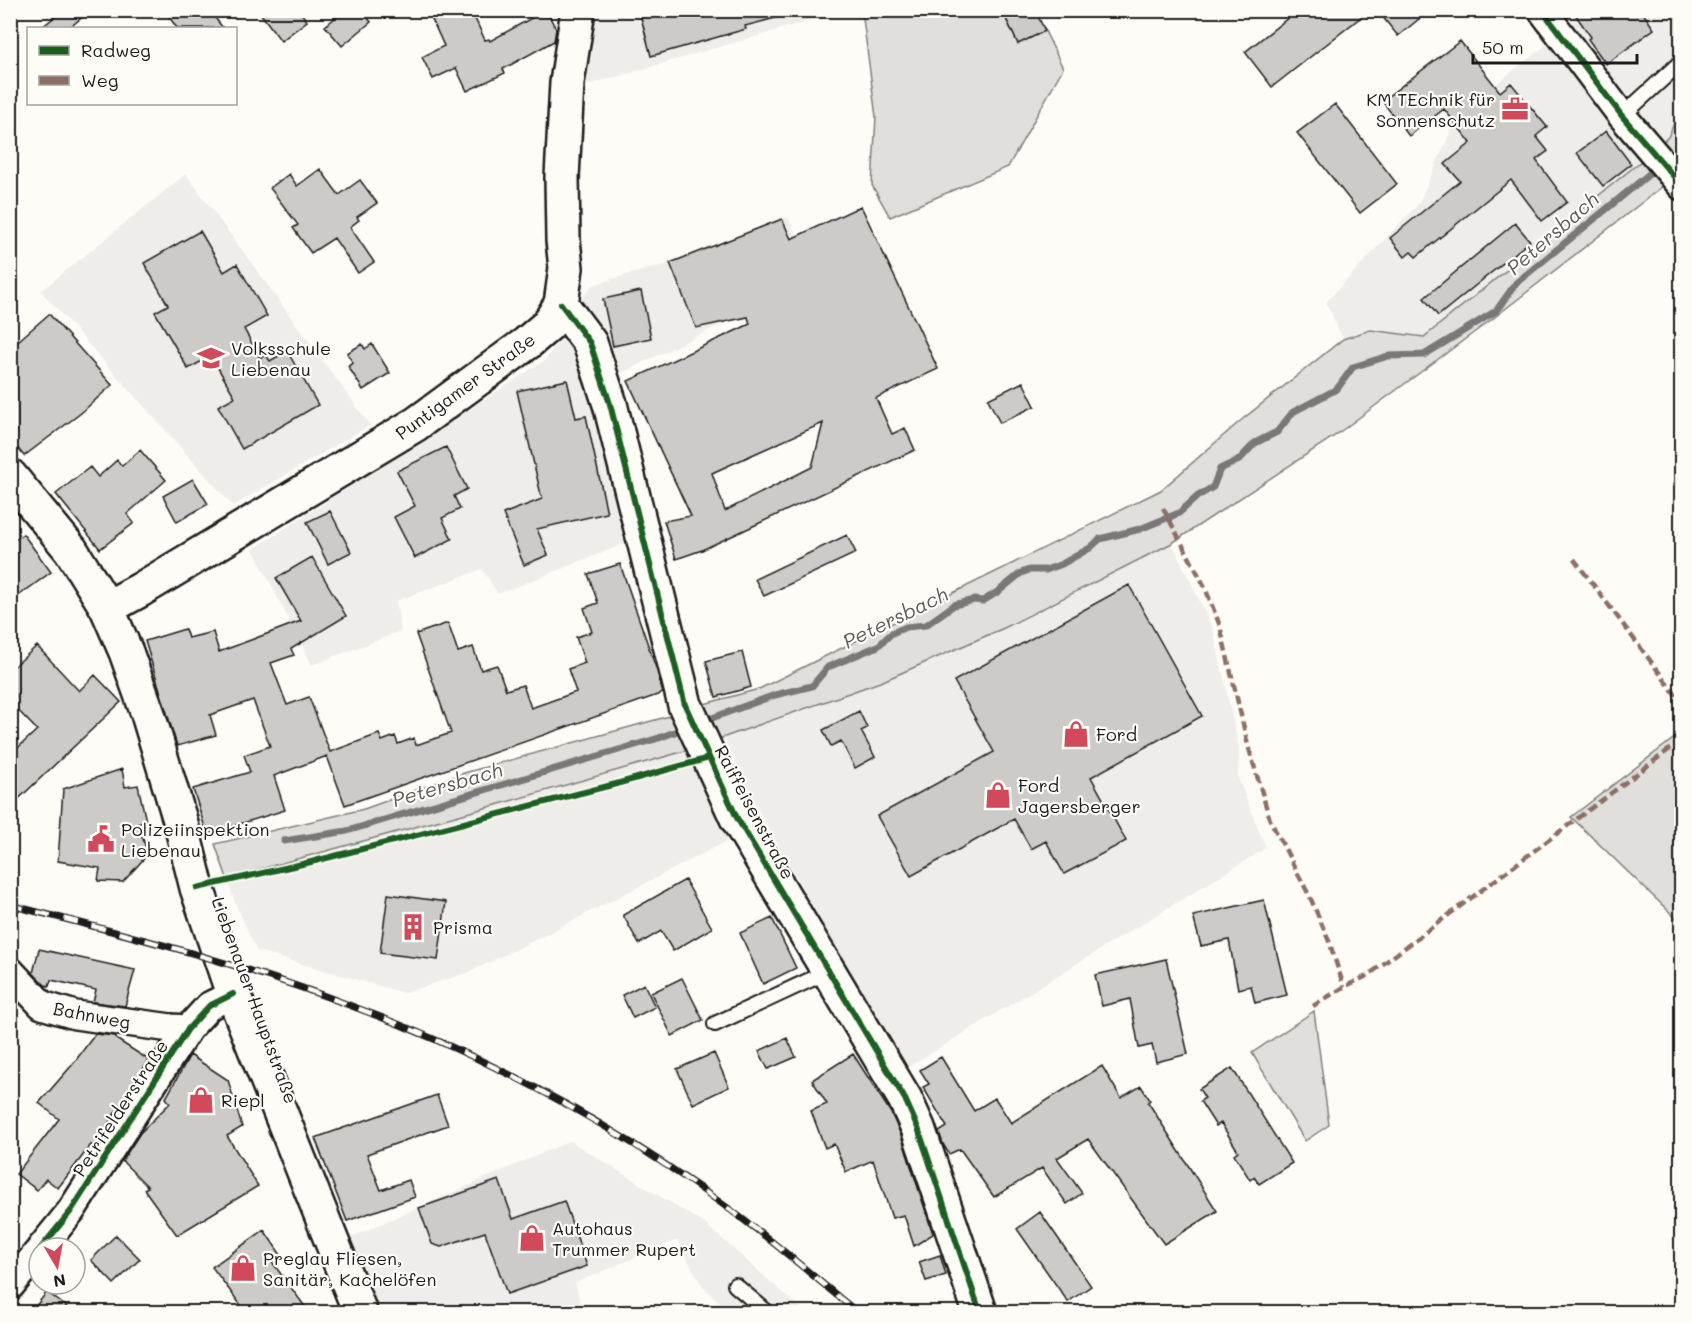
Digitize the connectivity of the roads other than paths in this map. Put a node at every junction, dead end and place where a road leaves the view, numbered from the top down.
1 (578, 10) edge
2 (1542, 10) edge
3 (1682, 60) edge
4 (1622, 116) junction
5 (1677, 182) edge
6 (561, 304) junction
7 (10, 476) edge
8 (107, 608) junction
9 (10, 971) edge
10 (827, 972) junction
11 (233, 994) junction
12 (715, 1024) dead end
13 (188, 1029) junction
14 (51, 1236) edge
15 (27, 1266) edge
16 (735, 1285) dead end
17 (10, 1286) edge
18 (360, 1312) edge
19 (767, 1312) edge
20 (980, 1312) edge

1 - 6 main road, Puntigamer Straße
2 - 4 street
3 - 4 lane
4 - 5 street
6 - 8 main road, Puntigamer Straße
6 - 10 main road, Raiffeisenstraße
7 - 8 main road, Liebenauer Hauptstraße
8 - 11 main road, Liebenauer Hauptstraße
9 - 13 street, Bahnweg
10 - 12 lane
10 - 20 main road, Raiffeisenstraße
11 - 13 street, Petrifelderstraße
11 - 18 main road, Liebenauer Hauptstraße
13 - 14 street, Petrifelderstraße
15 - 17 street, Petrifelderstraße
16 - 19 lane

